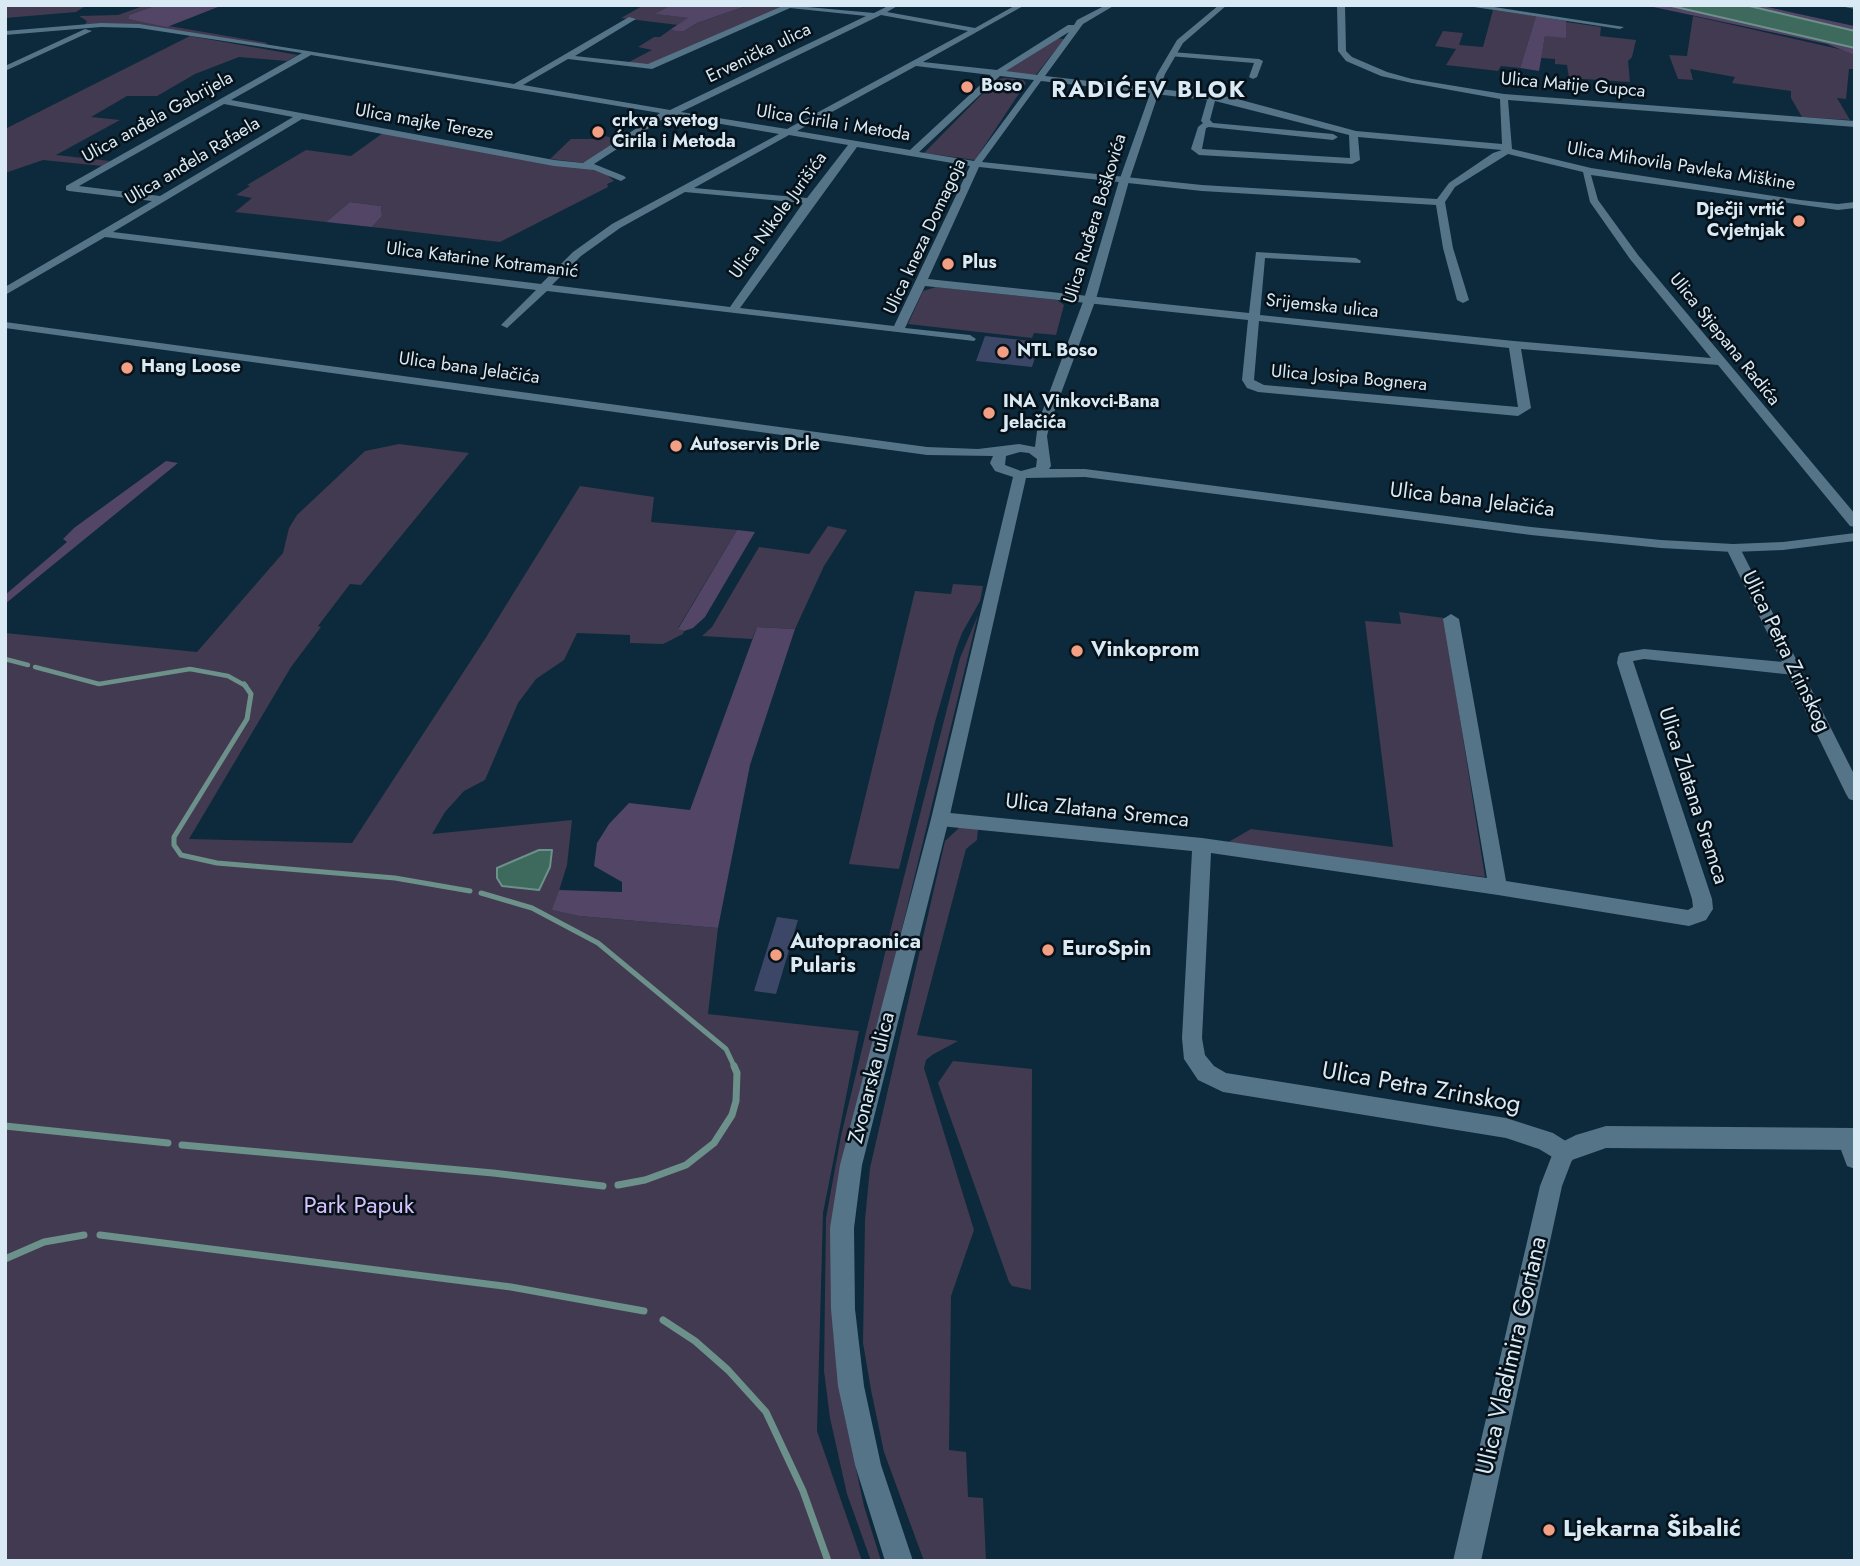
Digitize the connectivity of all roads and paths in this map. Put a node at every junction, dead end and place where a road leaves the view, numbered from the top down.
1 (896, 5) edge
2 (1022, 5) edge
3 (1112, 5) edge
4 (1224, 5) edge
5 (1342, 5) edge
6 (1464, 5) edge
7 (1849, 5) edge
8 (1855, 6) edge
9 (878, 14) junction
10 (632, 19) dead end
11 (1080, 22) junction
12 (101, 25) junction
13 (1620, 27) dead end
14 (975, 30) junction
15 (5, 33) edge
16 (310, 52) junction
17 (1172, 54) junction
18 (567, 57) junction
19 (912, 63) junction
20 (5, 69) edge
21 (995, 75) junction
22 (1253, 77) dead end
23 (1037, 80) junction
24 (516, 86) junction
25 (1154, 92) junction
26 (1504, 97) junction
27 (1212, 98) junction
28 (220, 101) junction
29 (671, 112) junction
30 (299, 117) junction
31 (1209, 124) junction
32 (1855, 124) edge
33 (789, 133) junction
34 (1357, 135) junction
35 (854, 144) junction
36 (1506, 149) junction
37 (912, 153) junction
38 (976, 164) junction
39 (585, 166) junction
40 (1591, 171) junction
41 (621, 178) dead end
42 (1124, 181) junction
43 (687, 190) junction
44 (164, 199) junction
45 (810, 201) junction
46 (1440, 202) junction
47 (1855, 205) edge
48 (103, 234) junction
49 (1356, 261) dead end
50 (921, 282) junction
51 (544, 286) junction
52 (5, 292) edge
53 (1090, 299) junction
54 (1463, 300) dead end
55 (734, 309) junction
56 (1253, 317) junction
57 (5, 324) edge
58 (507, 325) dead end
59 (899, 329) junction
60 (970, 339) dead end
61 (1514, 345) junction
62 (1720, 362) junction
63 (1044, 423) junction
64 (1009, 450) junction
65 (927, 451) junction
66 (1044, 459) junction
67 (1000, 468) junction
68 (1085, 473) junction
69 (1028, 474) junction
70 (1855, 523) edge
71 (1855, 537) edge
72 (1733, 548) junction
73 (1451, 619) dead end
74 (1794, 669) junction
75 (1855, 794) edge
76 (940, 819) junction
77 (1202, 845) junction
78 (1498, 887) junction
79 (1852, 1145) edge
80 (1564, 1153) junction
81 (899, 1561) edge
82 (1467, 1561) edge

1 - 9 street, Ervenička ulica
2 - 14 street
3 - 11 street, Ulica kneza Domagoja
4 - 17 street, Ulica Ruđera Boškovića
5 - 26 street, Ulica Matije Gupca
6 - 13 street
7 - 8 street
9 - 14 street
9 - 18 street
9 - 29 street, Ervenička ulica
10 - 18 street
11 - 21 street, Ulica kneza Domagoja
11 - 23 street, Ulica kneza Domagoja
12 - 15 street, Ulica Ćirila i Metoda
12 - 16 street, Ulica Ćirila i Metoda
12 - 20 street, Ulica Ćirila i Metoda
14 - 19 street
16 - 24 street, Ulica Ćirila i Metoda
16 - 28 street, Ulica anđela Gabrijela
17 - 22 street
17 - 25 street, Ulica Ruđera Boškovića
18 - 24 street
19 - 21 street, Ulica Mihovila Pavleka Miškine
19 - 33 street
21 - 23 street, Ulica Mihovila Pavleka Miškine
21 - 37 street, Ulica kneza Domagoja
23 - 25 street, Ulica Mihovila Pavleka Miškine
23 - 38 street, Ulica kneza Domagoja
24 - 29 street, Ulica Ćirila i Metoda
25 - 27 street, Ulica Mihovila Pavleka Miškine
25 - 42 street, Ulica Ruđera Boškovića
26 - 32 street, Ulica Matije Gupca
26 - 36 street
27 - 31 street
27 - 34 street, Ulica Mihovila Pavleka Miškine
28 - 30 street, Ulica majke Tereze
28 - 44 street, Ulica anđela Gabrijela
29 - 33 street, Ulica Ćirila i Metoda
29 - 39 street, Ervenička ulica
30 - 39 street, Ulica majke Tereze
30 - 44 street, Ulica anđela Rafaela
31 - 34 street, Ulica Mihovila Pavleka Miškine
31 - 34 street
33 - 35 street, Ulica Ćirila i Metoda
33 - 43 street
34 - 36 street, Ulica Mihovila Pavleka Miškine
35 - 37 street, Ulica Ćirila i Metoda
35 - 45 street, Ulica Nikole Jurišića
36 - 40 street, Ulica Mihovila Pavleka Miškine
36 - 46 street
37 - 38 street, Ulica Ćirila i Metoda
38 - 42 street, Ulica Ćirila i Metoda
38 - 50 street, Ulica kneza Domagoja
39 - 41 street, Ulica majke Tereze
40 - 47 street, Ulica Mihovila Pavleka Miškine
40 - 62 street, Ulica Stjepana Radića
42 - 46 street, Ulica Ćirila i Metoda
42 - 53 street, Ulica Ruđera Boškovića
43 - 45 street
43 - 51 street
44 - 48 street, Ulica anđela Rafaela
45 - 55 street, Ulica Nikole Jurišića
46 - 54 street
48 - 51 street, Ulica Katarine Kotramanić
48 - 52 street
49 - 56 street, Ulica Josipa Bognera
50 - 53 street, Srijemska ulica
50 - 59 street, Ulica kneza Domagoja
51 - 55 street, Ulica Katarine Kotramanić
51 - 58 street
53 - 56 street, Srijemska ulica
53 - 63 street, Ulica Ruđera Boškovića
55 - 59 street, Ulica Katarine Kotramanić
56 - 61 street, Srijemska ulica
56 - 61 street, Ulica Josipa Bognera
57 - 65 street, Ulica bana Jelačića
59 - 60 street, Ulica Katarine Kotramanić
61 - 62 street, Srijemska ulica
62 - 70 street, Ulica Stjepana Radića
63 - 64 street
63 - 66 street, Ulica Ruđera Boškovića
64 - 65 street, Ulica bana Jelačića
64 - 66 street, Ulica bana Jelačića
64 - 67 street
65 - 67 street, Ulica bana Jelačića
66 - 68 street, Ulica bana Jelačića
66 - 69 street
67 - 69 street, Ulica bana Jelačića
68 - 69 street, Ulica bana Jelačića
68 - 72 street, Ulica bana Jelačića
69 - 76 street, Zvonarska ulica
71 - 72 street, Ulica bana Jelačića
72 - 74 street, Ulica Petra Zrinskog
73 - 78 street
74 - 75 street, Ulica Petra Zrinskog
74 - 78 street, Ulica Zlatana Sremca
76 - 77 street, Ulica Zlatana Sremca
76 - 81 street, Zvonarska ulica
77 - 78 street, Ulica Zlatana Sremca
77 - 80 street, Ulica Petra Zrinskog
79 - 80 street
80 - 82 street, Ulica Vladimira Gortana

